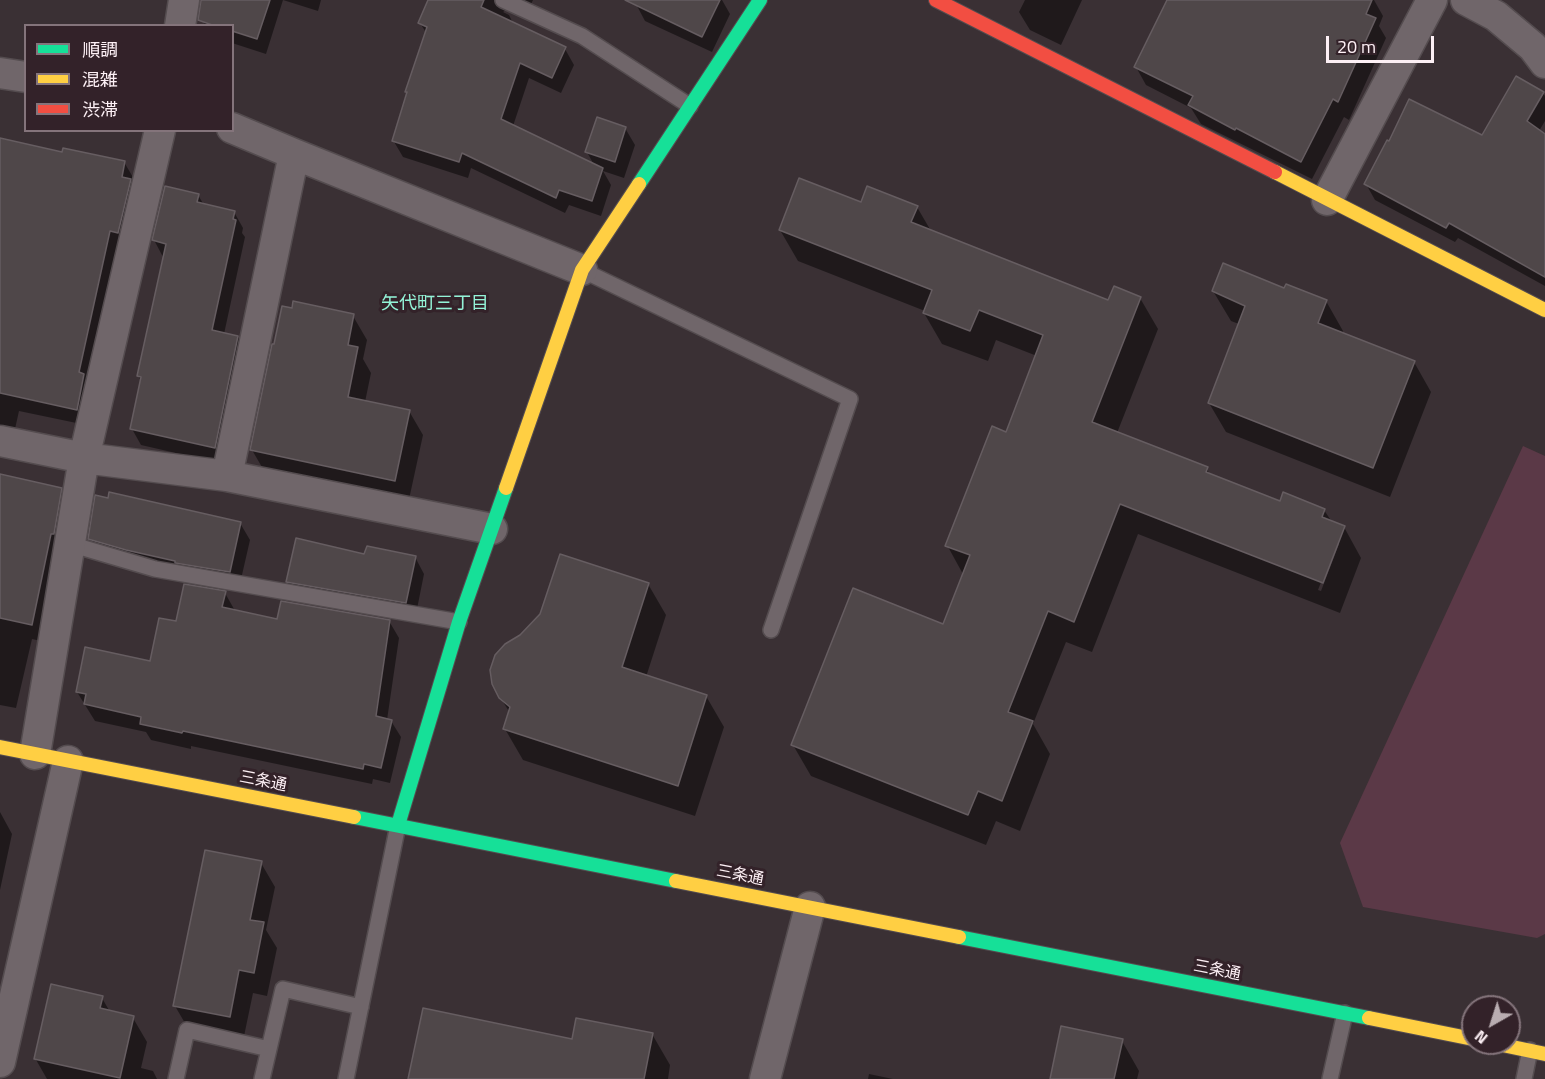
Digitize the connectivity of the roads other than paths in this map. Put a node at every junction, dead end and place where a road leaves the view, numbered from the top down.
1 (184, 0) edge
2 (503, 0) edge
3 (760, 0) edge
4 (936, 0) edge
5 (1432, 0) edge
6 (1466, 0) edge
7 (180, 24) edge
8 (1545, 63) edge
9 (0, 73) edge
10 (24, 77) edge
11 (690, 106) junction
12 (234, 129) edge
13 (160, 132) edge
14 (294, 154) junction
15 (1326, 200) junction
16 (582, 270) junction
17 (1545, 310) edge
18 (0, 441) edge
19 (84, 458) junction
20 (227, 476) junction
21 (492, 529) junction
22 (70, 544) junction
23 (459, 622) junction
24 (771, 630) dead end
25 (0, 747) edge
26 (35, 754) junction
27 (68, 761) junction
28 (398, 825) junction
29 (810, 907) junction
30 (361, 1007) junction
31 (1345, 1013) junction
32 (1461, 1037) edge
33 (269, 1049) junction
34 (1521, 1049) edge
35 (1537, 1052) edge
36 (0, 1062) edge
37 (176, 1079) edge
38 (262, 1079) edge
39 (346, 1079) edge
40 (765, 1079) edge
41 (1330, 1079) edge
42 (1524, 1079) edge

1 - 7 street
2 - 11 lane
3 - 11 street
4 - 15 street
5 - 15 street
6 - 8 street
9 - 10 street
11 - 16 street
12 - 14 street
13 - 19 street
14 - 16 street
14 - 20 street
15 - 17 street
16 - 21 street
16 - 24 lane
18 - 19 street
19 - 20 street
19 - 22 street
20 - 21 street
21 - 23 street
22 - 23 lane
22 - 26 street
23 - 28 street
25 - 26 street, 三条通
26 - 27 street, 三条通
27 - 28 street, 三条通
27 - 36 street
28 - 29 street, 三条通
28 - 30 lane
29 - 31 street, 三条通
29 - 40 street
30 - 33 lane
30 - 39 lane
31 - 32 street, 三条通
31 - 41 lane
33 - 37 lane
33 - 38 lane
34 - 35 street
35 - 42 lane

